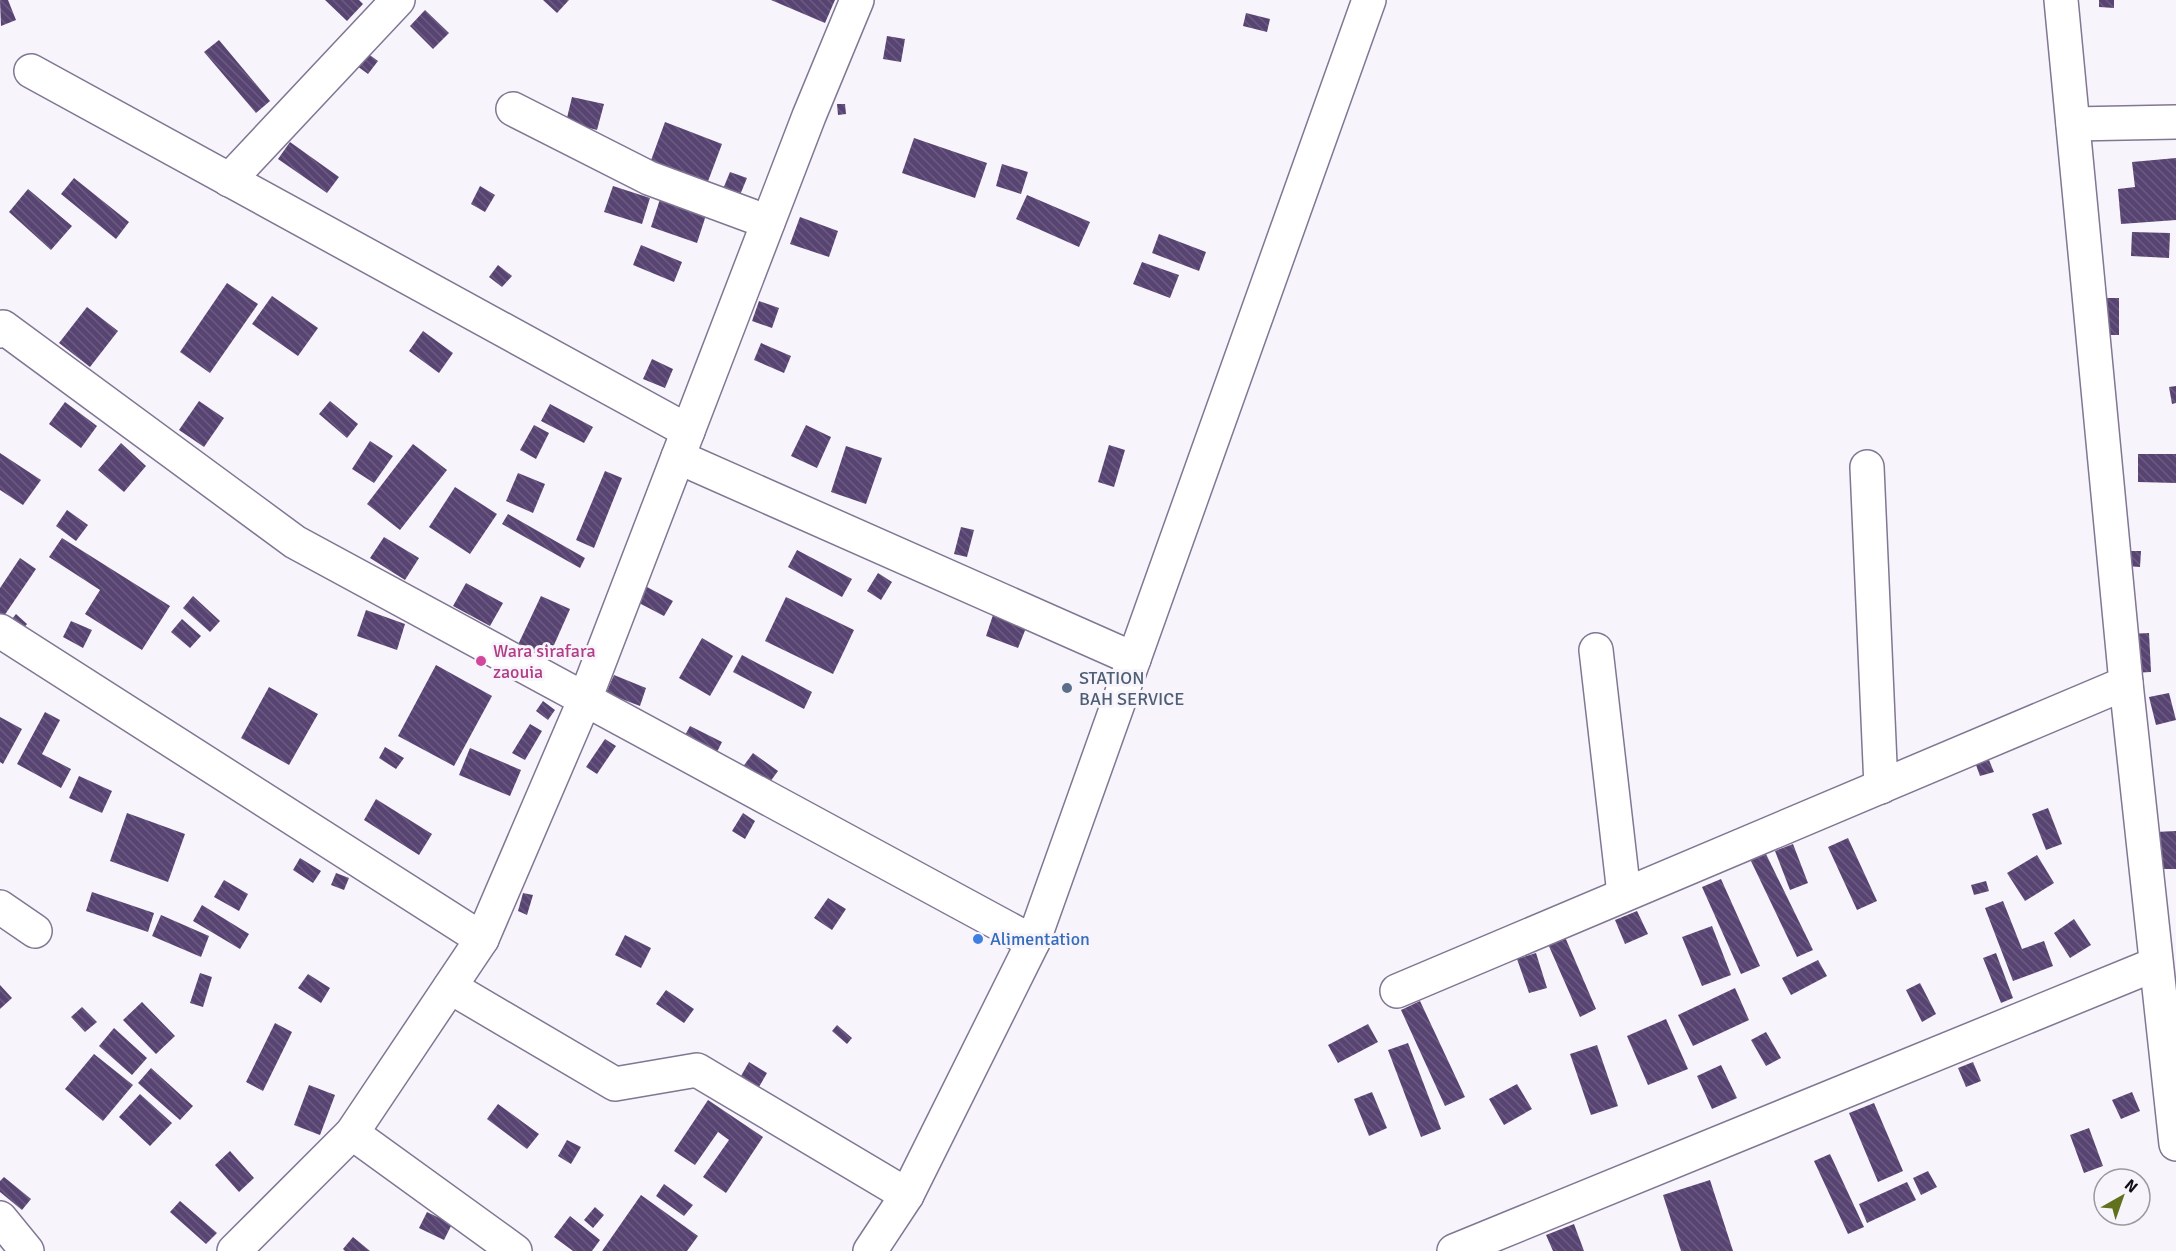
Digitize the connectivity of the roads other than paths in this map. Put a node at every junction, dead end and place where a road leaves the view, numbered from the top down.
1 (398, 0) edge
2 (857, 0) edge
3 (1369, 0) edge
4 (2061, 0) edge
5 (32, 71) dead end
6 (513, 109) dead end
7 (2176, 122) edge
8 (2073, 124) junction
9 (229, 180) junction
10 (768, 222) junction
11 (0, 331) edge
12 (683, 444) junction
13 (1867, 467) dead end
14 (0, 631) edge
15 (1596, 650) dead end
16 (1134, 659) junction
17 (2126, 683) junction
18 (585, 699) junction
19 (1881, 786) junction
20 (1624, 894) junction
21 (0, 907) edge
22 (35, 931) dead end
23 (482, 939) junction
24 (1033, 942) junction
25 (2162, 946) edge
26 (450, 987) junction
27 (1397, 991) dead end
28 (352, 1132) junction
29 (2176, 1144) edge
30 (907, 1195) junction
31 (0, 1218) edge
32 (27, 1251) edge
33 (234, 1251) edge
34 (515, 1251) edge
35 (870, 1251) edge
36 (1454, 1251) edge

1 - 9 street
2 - 10 street
3 - 16 street
4 - 8 street
5 - 9 street
6 - 10 street
7 - 8 street
8 - 17 street
9 - 12 street
10 - 12 street
11 - 18 street
12 - 16 street
12 - 18 street
13 - 19 street
14 - 23 street
15 - 20 street
16 - 24 street
17 - 19 street
17 - 25 street
18 - 23 street
18 - 24 street
19 - 20 street
20 - 27 street
21 - 22 street
23 - 26 street
24 - 30 street
25 - 29 street
25 - 36 street
26 - 28 street
26 - 30 street
28 - 33 street
28 - 34 street
30 - 35 street
31 - 32 street

